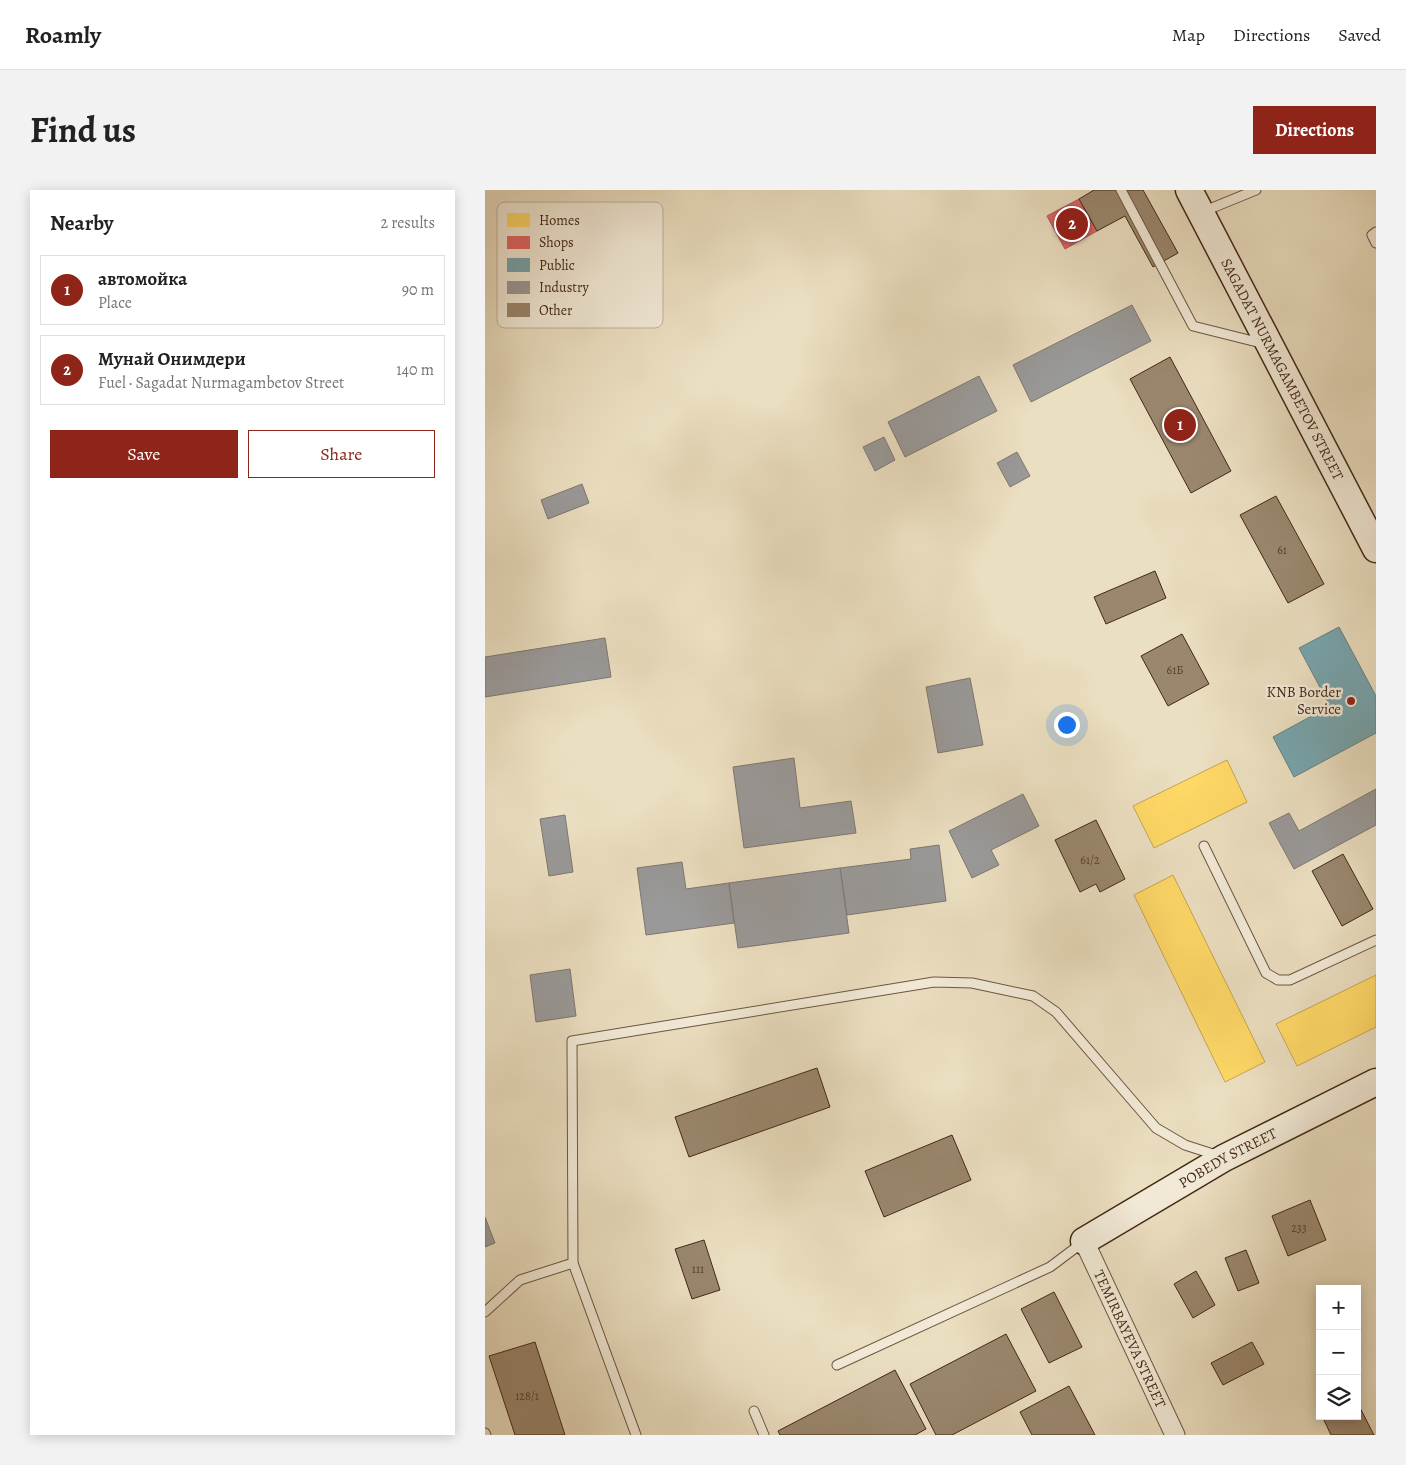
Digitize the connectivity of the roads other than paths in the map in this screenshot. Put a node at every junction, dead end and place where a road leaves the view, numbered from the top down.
1 (1121, 190) edge
2 (1256, 190) edge
3 (1195, 201) edge
4 (1376, 232) edge
5 (1376, 244) edge
6 (1269, 345) junction
7 (1376, 549) edge
8 (1204, 846) dead end
9 (1376, 940) edge
10 (1376, 1082) edge
11 (1224, 1158) junction
12 (1084, 1241) junction
13 (573, 1262) junction
14 (485, 1312) edge
15 (837, 1365) dead end
16 (754, 1411) dead end
17 (636, 1435) edge
18 (763, 1435) edge
19 (1175, 1435) edge

1 - 6 lane
2 - 3 lane
3 - 6 street, SAGADAT NURMAGAMBETOV STREET
4 - 5 lane
6 - 7 street, SAGADAT NURMAGAMBETOV STREET
8 - 9 lane
10 - 11 street, POBEDY STREET
11 - 12 street, POBEDY STREET
11 - 13 lane
12 - 15 lane
12 - 19 street, TEMIRBAYEVA STREET
13 - 14 lane
13 - 17 lane
16 - 18 lane

